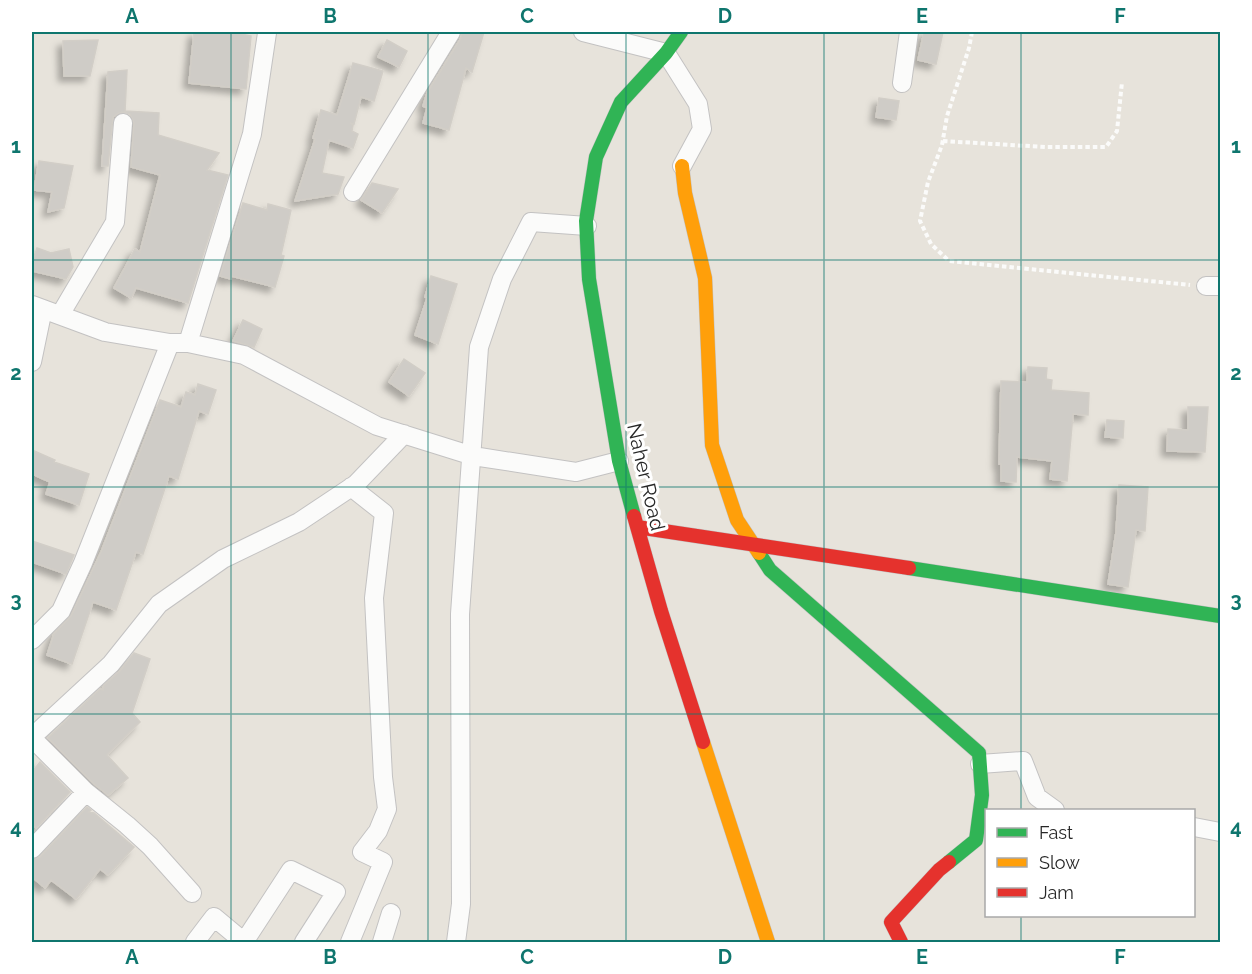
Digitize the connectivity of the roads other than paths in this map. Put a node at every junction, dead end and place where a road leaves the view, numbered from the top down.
1 (451, 32) edge
2 (583, 32) edge
3 (681, 32) edge
4 (909, 32) edge
5 (267, 33) dead end
6 (666, 53) junction
7 (902, 84) dead end
8 (123, 123) dead end
9 (682, 166) joint
10 (353, 192) dead end
11 (586, 226) junction
12 (45, 309) edge
13 (179, 343) junction
14 (32, 362) edge
15 (404, 434) junction
16 (473, 456) junction
17 (619, 461) junction
18 (351, 487) junction
19 (637, 527) junction
20 (754, 544) junction
21 (1221, 616) edge
22 (32, 640) edge
23 (32, 737) edge
24 (980, 764) junction
25 (86, 792) junction
26 (1054, 809) edge
27 (1195, 827) edge
28 (1221, 832) edge
29 (32, 849) edge
30 (192, 893) dead end
31 (391, 913) dead end
32 (195, 942) edge
33 (304, 942) edge
34 (350, 942) edge
35 (382, 942) edge
36 (456, 942) edge
37 (768, 942) edge
38 (901, 942) edge

1 - 10 street
2 - 6 street
3 - 6 main road, Naher Road
4 - 7 street
5 - 13 street
6 - 9 street
6 - 11 main road, Naher Road
8 - 12 street
9 - 20 main road
11 - 16 street
11 - 17 main road, Naher Road
12 - 13 street
12 - 14 street
13 - 15 street
13 - 22 street
15 - 16 street
15 - 18 street
16 - 17 street
16 - 36 street
17 - 19 main road, Naher Road
18 - 23 street
18 - 34 street
19 - 20 main road
19 - 37 main road, Naher Road
20 - 21 main road
20 - 24 main road
23 - 25 street
24 - 26 street
24 - 38 main road
25 - 29 street
25 - 30 street
27 - 28 street
31 - 35 street
32 - 33 street

